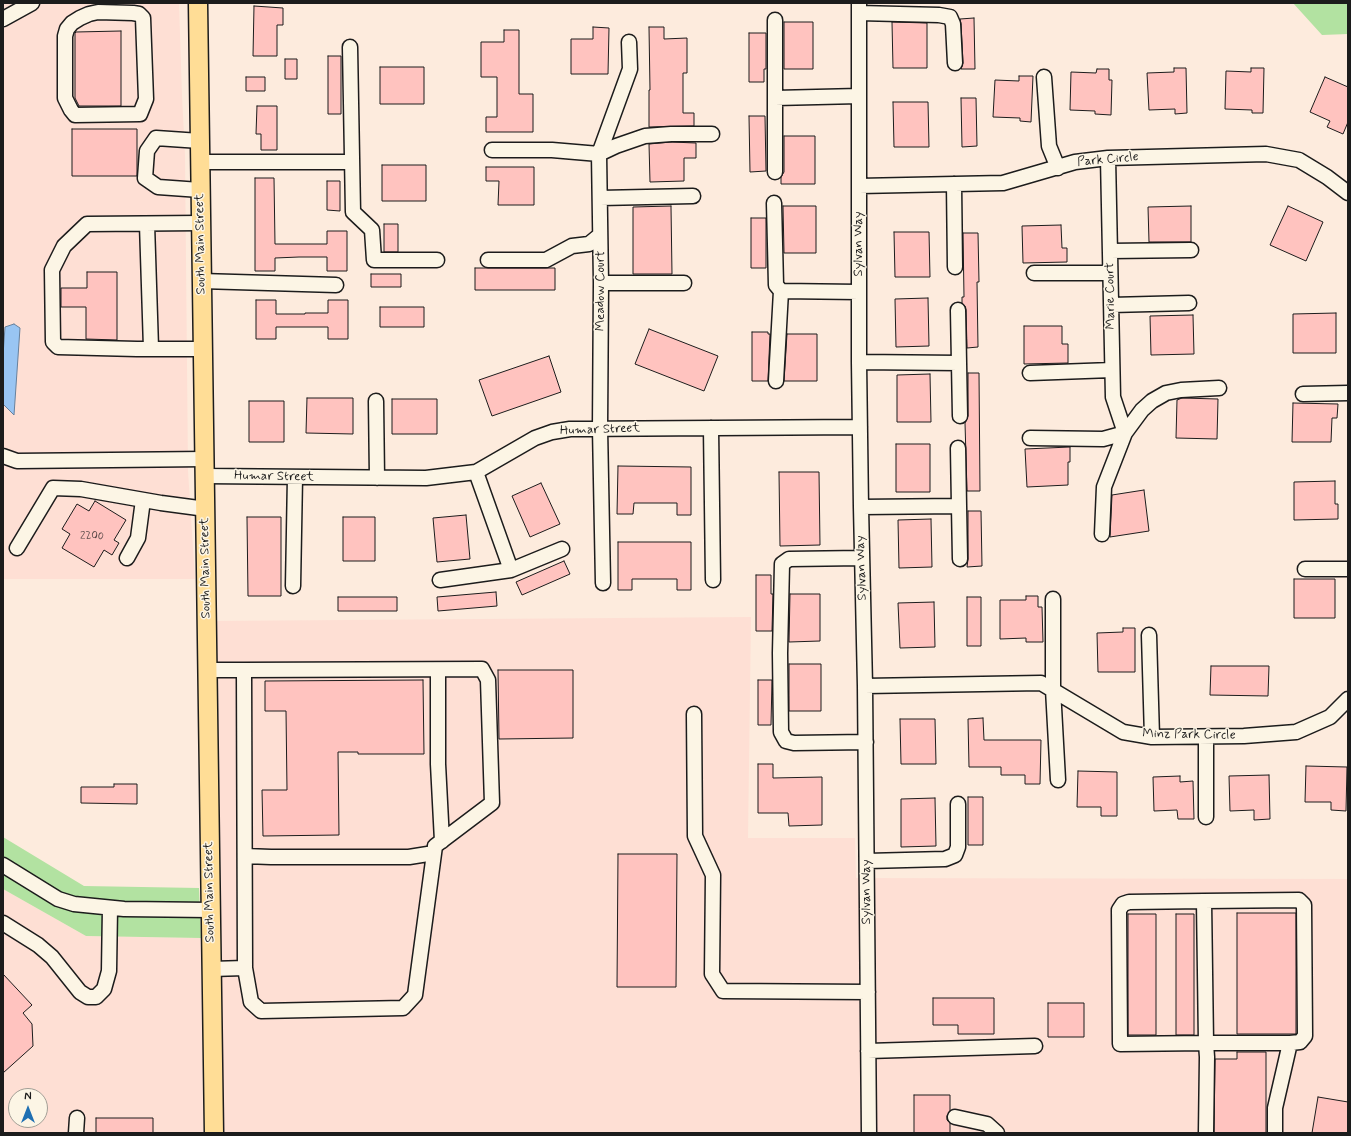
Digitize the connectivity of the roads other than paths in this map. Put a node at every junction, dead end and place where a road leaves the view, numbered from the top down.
1 (32, 3) edge
2 (198, 3) edge
3 (98, 8) edge
4 (859, 8) edge
5 (3, 19) edge
6 (775, 20) dead end
7 (630, 42) dead end
8 (350, 47) dead end
9 (955, 64) dead end
10 (1044, 77) dead end
11 (859, 96) junction
12 (775, 98) junction
13 (712, 134) dead end
14 (200, 141) junction
15 (492, 150) dead end
16 (599, 154) junction
17 (1108, 158) junction
18 (200, 162) junction
19 (352, 162) junction
20 (1058, 168) junction
21 (775, 172) dead end
22 (954, 184) junction
23 (859, 186) junction
24 (200, 190) junction
25 (1348, 193) edge
26 (693, 196) dead end
27 (600, 198) junction
28 (774, 203) dead end
29 (201, 223) junction
30 (147, 224) junction
31 (600, 235) junction
32 (1191, 250) dead end
33 (1110, 251) junction
34 (437, 260) dead end
35 (488, 260) dead end
36 (955, 267) dead end
37 (1034, 273) dead end
38 (1110, 273) junction
39 (202, 282) junction
40 (601, 283) junction
41 (684, 283) dead end
42 (336, 285) dead end
43 (781, 291) junction
44 (859, 292) junction
45 (1189, 304) dead end
46 (1111, 305) junction
47 (958, 310) dead end
48 (151, 348) junction
49 (203, 349) junction
50 (859, 362) junction
51 (959, 363) junction
52 (1112, 370) junction
53 (1030, 373) dead end
54 (776, 381) dead end
55 (1219, 388) dead end
56 (1348, 393) edge
57 (1303, 394) dead end
58 (376, 400) dead end
59 (960, 416) dead end
60 (860, 426) junction
61 (600, 428) junction
62 (711, 428) junction
63 (1126, 433) junction
64 (1030, 438) dead end
65 (958, 448) dead end
66 (3, 456) edge
67 (205, 468) junction
68 (476, 472) junction
69 (295, 477) junction
70 (377, 478) junction
71 (143, 500) junction
72 (959, 506) junction
73 (861, 508) junction
74 (206, 509) junction
75 (1102, 534) dead end
76 (17, 548) dead end
77 (562, 549) dead end
78 (127, 558) dead end
79 (862, 558) junction
80 (960, 559) dead end
81 (1305, 569) dead end
82 (511, 570) junction
83 (1348, 570) edge
84 (440, 580) dead end
85 (713, 580) dead end
86 (603, 583) dead end
87 (293, 586) dead end
88 (1053, 599) dead end
89 (1149, 635) dead end
90 (208, 670) junction
91 (244, 670) junction
92 (438, 670) junction
93 (865, 686) junction
94 (1053, 689) junction
95 (1348, 699) edge
96 (694, 714) dead end
97 (1152, 737) junction
98 (1206, 737) junction
99 (866, 742) junction
100 (1058, 780) dead end
101 (958, 804) dead end
102 (1206, 817) dead end
103 (438, 847) junction
104 (245, 856) junction
105 (867, 861) junction
106 (3, 865) edge
107 (1204, 901) junction
108 (110, 908) junction
109 (210, 910) junction
110 (3, 923) edge
111 (245, 968) junction
112 (211, 969) junction
113 (868, 992) junction
114 (1206, 1043) junction
115 (1290, 1043) junction
116 (1035, 1046) dead end
117 (868, 1051) junction
118 (955, 1117) dead end
119 (77, 1118) dead end
120 (76, 1133) edge
121 (214, 1133) edge
122 (869, 1133) edge
123 (998, 1133) edge
124 (1206, 1133) edge
125 (1275, 1133) edge

1 - 5 street
2 - 14 main road, South Main Street
3 - 3 street
4 - 9 street
4 - 11 street, Sylvan Way
6 - 12 street
7 - 16 street
8 - 19 street
10 - 20 street
11 - 12 street
11 - 23 street, Sylvan Way
12 - 21 street
13 - 16 street
14 - 18 main road, South Main Street
14 - 24 street
15 - 16 street
16 - 27 street, Meadow Court
17 - 20 street, Park Circle
17 - 25 street, Park Circle
17 - 33 street, Marie Court
18 - 19 street
18 - 24 main road, South Main Street
19 - 34 street
20 - 22 street, Park Circle
22 - 23 street, Park Circle
22 - 36 street
23 - 44 street, Sylvan Way
24 - 29 main road, South Main Street
26 - 27 street
27 - 31 street, Meadow Court
28 - 43 street
29 - 30 street
29 - 39 main road, South Main Street
30 - 48 street
30 - 48 street
31 - 35 street
31 - 40 street, Meadow Court
32 - 33 street
33 - 38 street, Marie Court
37 - 38 street
38 - 46 street, Marie Court
39 - 42 street
39 - 49 main road, South Main Street
40 - 41 street
40 - 61 street, Meadow Court
43 - 44 street
43 - 54 street
44 - 50 street, Sylvan Way
45 - 46 street
46 - 52 street, Marie Court
47 - 51 street
48 - 49 street
49 - 67 main road, South Main Street
50 - 51 street
50 - 60 street, Sylvan Way
51 - 59 street
52 - 53 street
52 - 63 street, Marie Court
55 - 63 street
56 - 57 street
58 - 70 street
60 - 62 street, Humar Street
60 - 73 street, Sylvan Way
61 - 62 street, Humar Street
61 - 68 street, Humar Street
61 - 86 street, Meadow Court
62 - 85 street
63 - 64 street
63 - 75 street
65 - 72 street
66 - 67 street, Humar Street
67 - 69 street, Humar Street
67 - 74 main road, South Main Street
68 - 70 street, Humar Street
68 - 82 street
69 - 70 street, Humar Street
69 - 87 street
71 - 74 street
71 - 76 street
71 - 78 street
72 - 73 street
72 - 80 street
73 - 79 street, Sylvan Way
74 - 90 main road, South Main Street
77 - 82 street
79 - 93 street, Sylvan Way
79 - 99 street
81 - 83 street
82 - 84 street
88 - 94 street
89 - 97 street
90 - 91 street
90 - 109 main road, South Main Street
91 - 92 street
91 - 104 street
92 - 103 street
92 - 103 street
93 - 94 street, Minz Park Circle
93 - 99 street, Sylvan Way
94 - 97 street, Minz Park Circle
94 - 100 street
95 - 98 street, Minz Park Circle
96 - 113 street
97 - 98 street, Minz Park Circle
98 - 102 street
99 - 105 street, Sylvan Way
101 - 105 street
103 - 104 street
103 - 111 street
104 - 111 street
105 - 113 street, Sylvan Way
106 - 108 street
107 - 114 street
107 - 114 street
107 - 115 street
108 - 109 street
108 - 110 street
109 - 112 main road, South Main Street
111 - 112 street
112 - 121 main road, South Main Street
113 - 117 street, Sylvan Way
114 - 115 street
114 - 124 street
115 - 125 street
116 - 117 street
117 - 122 street, Sylvan Way
118 - 123 street
119 - 120 street

